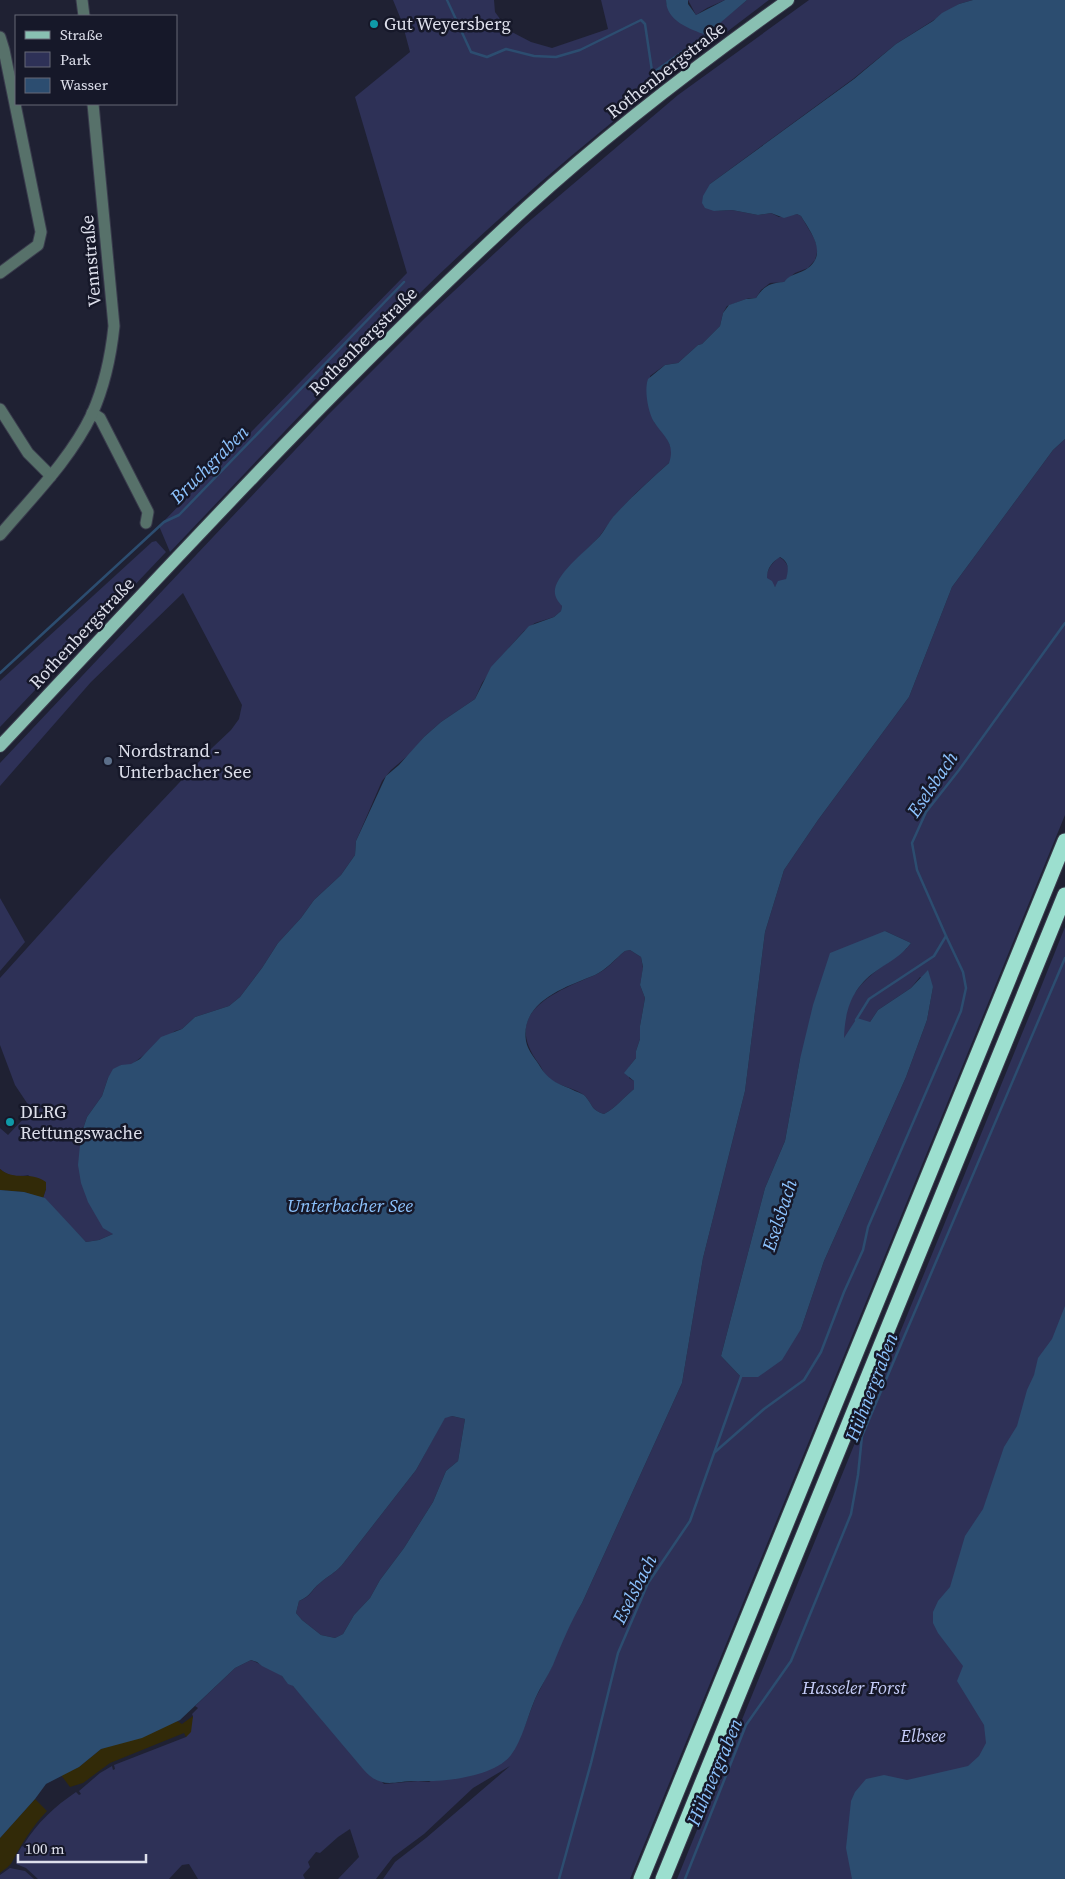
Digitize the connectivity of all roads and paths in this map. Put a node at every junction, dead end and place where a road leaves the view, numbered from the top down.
1 (82, 0) edge
2 (788, 0) edge
3 (84, 15) edge
4 (0, 37) edge
5 (15, 104) edge
6 (15, 105) edge
7 (93, 105) edge
8 (0, 273) edge
9 (0, 410) edge
10 (92, 413) junction
11 (50, 476) junction
12 (146, 524) dead end
13 (0, 535) edge
14 (0, 746) edge
15 (1065, 841) edge
16 (1065, 895) edge
17 (640, 1879) edge
18 (663, 1879) edge

1 - 3 street
2 - 14 main road, Rothenbergstraße
4 - 5 street
6 - 8 street
7 - 10 street, Vennstraße
9 - 11 street
10 - 11 street, Vennstraße
10 - 12 street
11 - 13 street, Vennstraße
15 - 17 highway
16 - 18 highway

